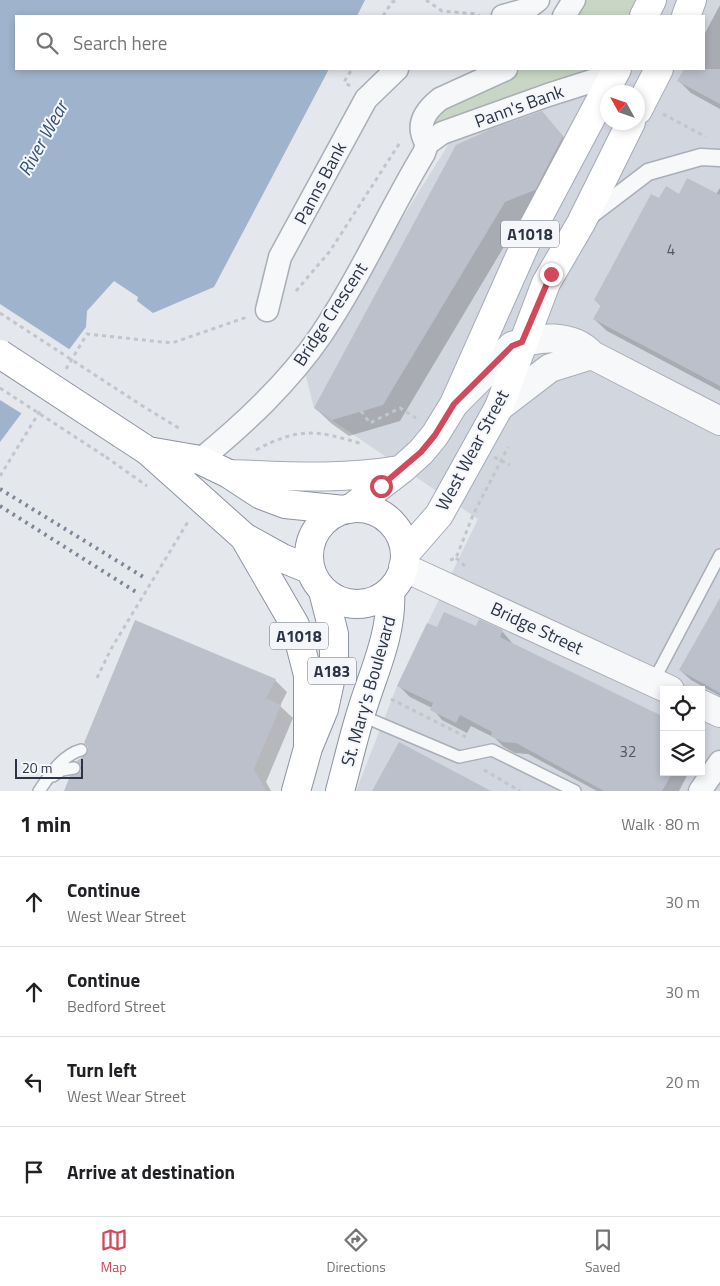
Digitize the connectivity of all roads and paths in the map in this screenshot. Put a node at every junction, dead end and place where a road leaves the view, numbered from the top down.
1 (399, 0) edge
2 (426, 0) edge
3 (538, 0) edge
4 (574, 0) edge
5 (652, 0) edge
6 (692, 0) edge
7 (384, 15) edge
8 (478, 15) edge
9 (507, 15) edge
10 (565, 15) edge
11 (644, 15) edge
12 (686, 15) edge
13 (396, 70) edge
14 (504, 70) edge
15 (659, 70) edge
16 (615, 72) edge
17 (645, 97) edge
18 (645, 115) edge
19 (628, 130) edge
20 (711, 140) dead end
21 (425, 148) junction
22 (720, 158) edge
23 (581, 223) junction
24 (267, 310) junction
25 (0, 313) edge
26 (522, 342) junction
27 (0, 354) edge
28 (592, 355) junction
29 (62, 376) dead end
30 (0, 388) edge
31 (454, 404) junction
32 (498, 408) junction
33 (41, 409) dead end
34 (361, 411) dead end
35 (421, 420) dead end
36 (720, 421) edge
37 (362, 444) dead end
38 (509, 445) dead end
39 (148, 451) junction
40 (253, 451) dead end
41 (209, 453) junction
42 (494, 457) dead end
43 (106, 458) dead end
44 (510, 465) dead end
45 (401, 470) junction
46 (229, 474) junction
47 (0, 476) edge
48 (347, 510) junction
49 (191, 518) dead end
50 (244, 537) junction
51 (720, 555) edge
52 (456, 558) dead end
53 (404, 560) junction
54 (317, 581) junction
55 (390, 591) junction
56 (97, 678) dead end
57 (662, 686) edge
58 (393, 691) dead end
59 (705, 706) edge
60 (720, 713) edge
61 (360, 715) junction
62 (308, 748) junction
63 (81, 750) dead end
64 (473, 754) junction
65 (720, 762) edge
66 (74, 768) dead end
67 (40, 791) edge
68 (296, 791) edge
69 (340, 791) edge
70 (520, 791) edge
71 (575, 791) edge
72 (700, 791) edge

1 - 7 path
2 - 8 path
3 - 9 street
4 - 10 street
5 - 11 main road
6 - 12 main road
13 - 24 street, Panns Bank
14 - 21 street
15 - 17 main road, West Wear Street / A1018
16 - 21 street, Pann's Bank
16 - 31 main road, A1018
18 - 20 path
19 - 23 main road, West Wear Street / A1018
21 - 24 path
21 - 41 street, Bridge Crescent
22 - 23 street
23 - 26 main road, West Wear Street / A1018
24 - 29 path
25 - 41 path, bridge
26 - 28 street
26 - 31 street
26 - 32 main road, West Wear Street / A1018
27 - 39 main road, A1018, bridge
28 - 32 street
28 - 36 street
30 - 43 path, bridge
31 - 45 main road, A1018
32 - 53 main road, West Wear Street / A1018
33 - 47 path
34 - 35 path
37 - 40 path
38 - 52 path
39 - 41 main road, A1018
39 - 50 main road, A1018
41 - 46 main road, A1018
42 - 44 path, bridge
45 - 46 main road
45 - 48 main road, A1018
46 - 48 main road, A1018
48 - 53 main road, A1018
48 - 54 main road, A1018
49 - 56 path
50 - 54 main road, A1018
50 - 62 main road, A1018
51 - 57 lane
53 - 55 main road, A1018
53 - 57 street, Bridge Street
54 - 55 main road, A1018
54 - 62 main road, A183
55 - 61 main road, St. Mary's Boulevard / A183
58 - 64 path
59 - 60 street
61 - 64 lane
61 - 69 main road, St. Mary's Boulevard / A183
62 - 68 main road, A183
63 - 67 lane
64 - 70 path
64 - 71 lane
65 - 72 street
66 - 67 lane

